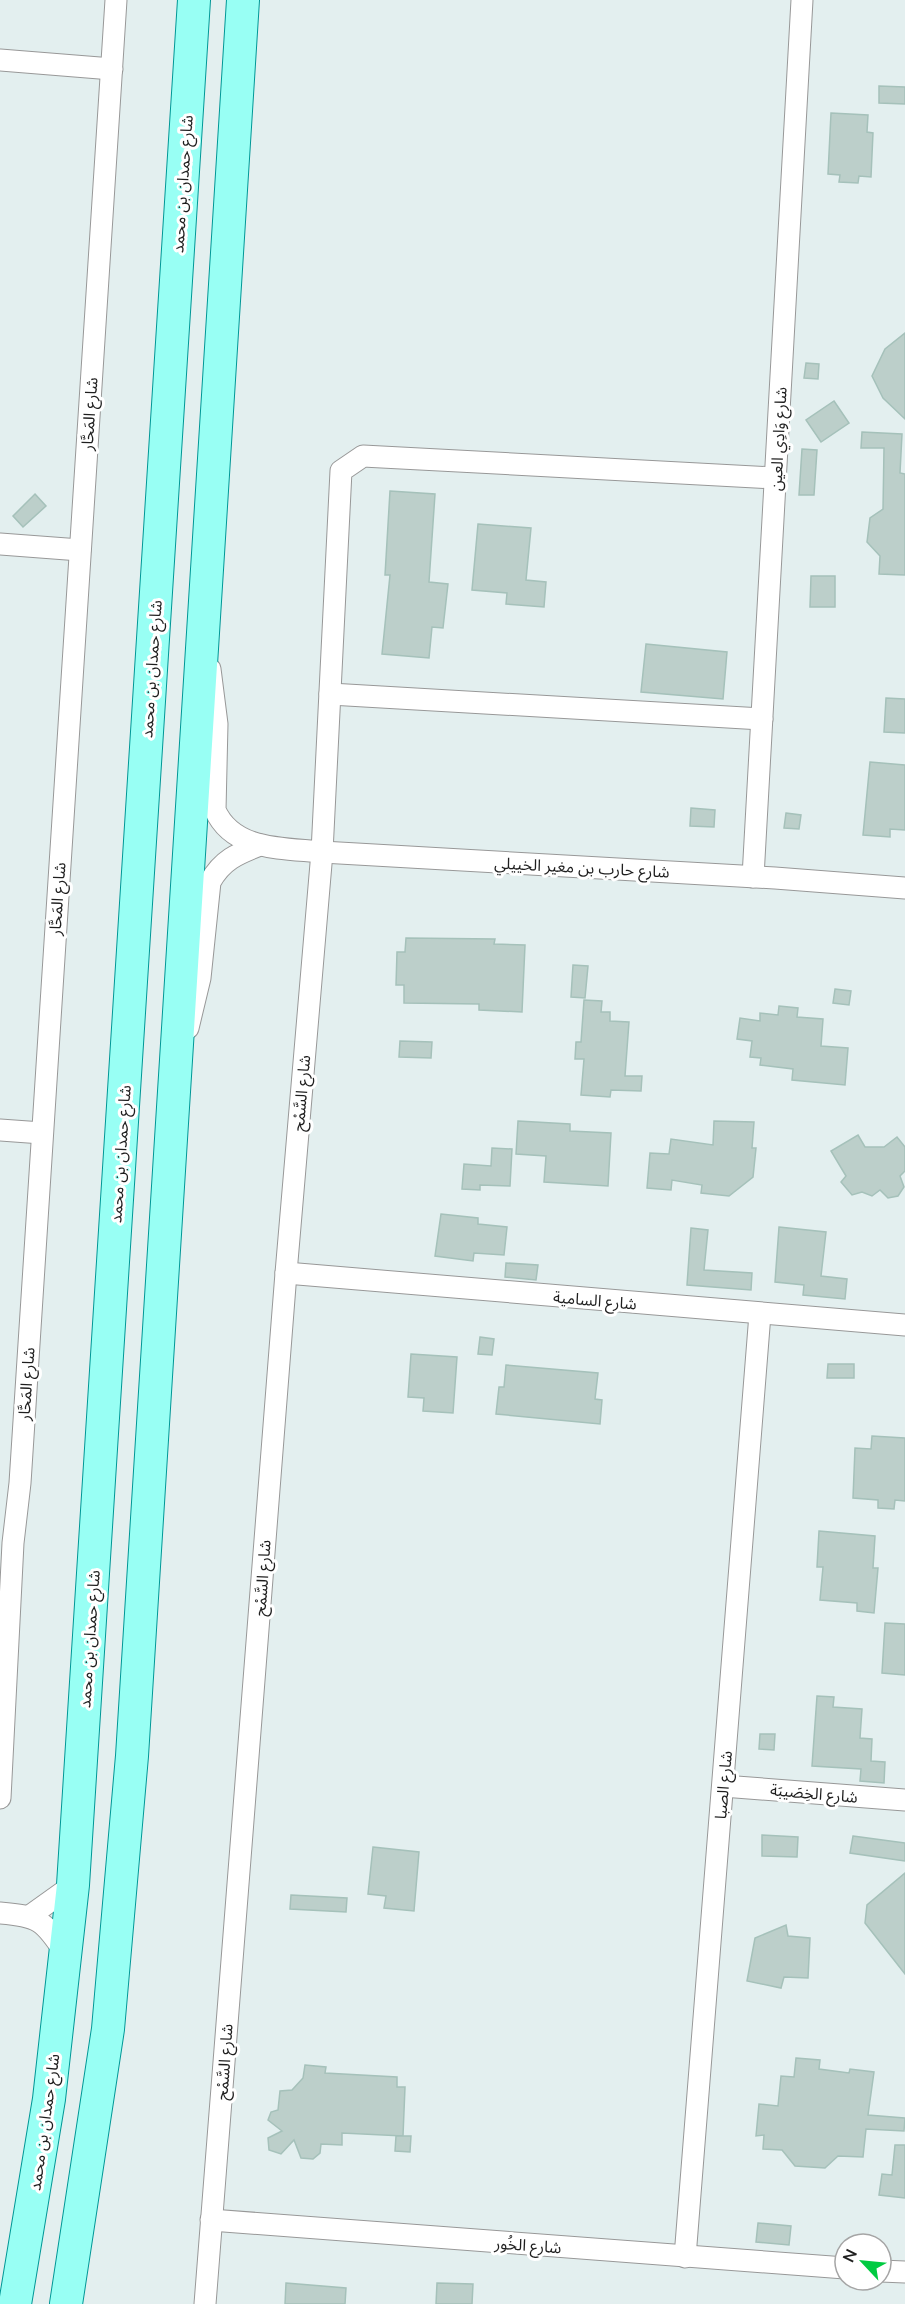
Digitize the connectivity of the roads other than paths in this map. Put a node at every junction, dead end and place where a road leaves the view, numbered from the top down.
1 (116, 0) edge
2 (194, 0) edge
3 (243, 0) edge
4 (802, 0) edge
5 (0, 60) edge
6 (112, 69) junction
7 (775, 478) junction
8 (0, 544) edge
9 (80, 550) junction
10 (204, 645) junction
11 (330, 694) junction
12 (762, 719) junction
13 (260, 845) junction
14 (322, 852) junction
15 (753, 877) junction
16 (905, 888) edge
17 (176, 1066) junction
18 (0, 1130) edge
19 (42, 1133) junction
20 (286, 1273) junction
21 (760, 1314) junction
22 (905, 1325) edge
23 (7, 1543) edge
24 (723, 1786) junction
25 (0, 1798) edge
26 (905, 1800) edge
27 (73, 1885) junction
28 (0, 1913) edge
29 (31, 1915) junction
30 (65, 1953) junction
31 (211, 2220) junction
32 (685, 2257) junction
33 (833, 2267) edge
34 (15, 2304) edge
35 (66, 2304) edge
36 (205, 2304) edge

1 - 6 street, شارع المَحَّار
2 - 27 main road, شارع حمدان بن محمد
3 - 10 main road
4 - 7 street, شارع وَادِي العين
5 - 6 street
6 - 9 street, شارع المَحَّار
7 - 11 street, شارع السَّمْح
7 - 12 street, شارع وَادِي العين
8 - 9 street
9 - 19 street, شارع المَحَّار
10 - 13 street, شارع حارب بن مغير الخييلي
10 - 17 main road
11 - 12 street
11 - 14 street, شارع السَّمْح
12 - 15 street, شارع وَادِي العين
13 - 14 street, شارع حارب بن مغير الخييلي
13 - 17 street, شارع حارب بن مغير الخييلي
14 - 15 street, شارع حارب بن مغير الخييلي
14 - 20 street, شارع السَّمْح
15 - 16 street, شارع حارب بن مغير الخييلي
17 - 35 main road
18 - 19 street
19 - 23 street, شارع المَحَّار
20 - 21 street, شارع السامية
20 - 31 street, شارع السَّمْح
21 - 22 street, شارع السامية
21 - 24 street, شارع الصبا
23 - 25 street, شارع المَحَّار
24 - 26 street, شارع الخِصَيبَة
24 - 32 street, شارع الصبا
27 - 29 street
27 - 30 main road, شارع حمدان بن محمد
28 - 29 street
29 - 30 street
30 - 34 main road, شارع حمدان بن محمد
31 - 32 street, شارع الخُور
31 - 36 street, شارع السَّمْح
32 - 33 street, شارع الخُور

